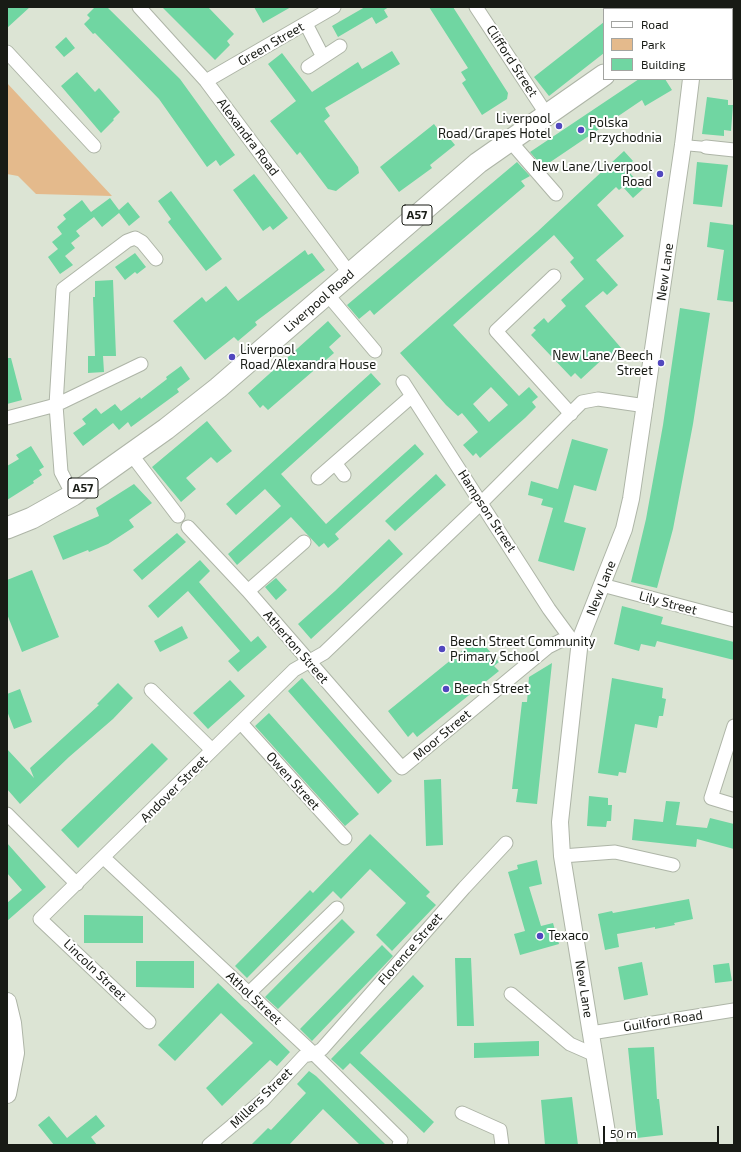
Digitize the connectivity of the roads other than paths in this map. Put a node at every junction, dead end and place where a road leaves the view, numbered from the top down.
1 (139, 7) edge
2 (334, 7) edge
3 (476, 7) edge
4 (306, 24) junction
5 (340, 46) dead end
6 (7, 52) edge
7 (323, 57) junction
8 (308, 67) dead end
9 (603, 76) edge
10 (691, 80) edge
11 (206, 81) junction
12 (547, 115) junction
13 (510, 141) junction
14 (684, 145) junction
15 (94, 146) dead end
16 (706, 147) joint
17 (734, 150) edge
18 (556, 194) dead end
19 (156, 259) dead end
20 (350, 274) junction
21 (554, 276) dead end
22 (327, 294) junction
23 (375, 351) dead end
24 (141, 364) dead end
25 (403, 382) dead end
26 (412, 396) junction
27 (56, 405) junction
28 (646, 406) junction
29 (571, 414) junction
30 (7, 418) edge
31 (132, 454) junction
32 (335, 463) junction
33 (344, 475) dead end
34 (318, 478) dead end
35 (73, 495) junction
36 (482, 503) junction
37 (178, 516) dead end
38 (188, 527) dead end
39 (7, 528) edge
40 (304, 542) dead end
41 (602, 586) junction
42 (248, 591) junction
43 (734, 620) edge
44 (576, 640) junction
45 (309, 662) junction
46 (150, 690) dead end
47 (241, 723) junction
48 (734, 726) edge
49 (212, 750) junction
50 (402, 768) joint
51 (734, 805) edge
52 (7, 814) edge
53 (345, 838) dead end
54 (506, 843) dead end
55 (562, 856) junction
56 (104, 858) junction
57 (673, 865) dead end
58 (77, 884) junction
59 (337, 908) dead end
60 (40, 919) joint
61 (248, 994) junction
62 (511, 994) dead end
63 (7, 1002) edge
64 (734, 1010) edge
65 (149, 1022) dead end
66 (591, 1033) junction
67 (314, 1054) junction
68 (595, 1056) junction
69 (7, 1094) edge
70 (462, 1113) dead end
71 (400, 1142) edge
72 (209, 1145) edge
73 (502, 1145) edge
74 (609, 1145) edge

1 - 11 street, Alexandra Road
2 - 4 street, Green Street
3 - 12 street, Clifford Street
4 - 7 street
4 - 11 street, Green Street
5 - 7 street
6 - 15 street
7 - 8 street
9 - 12 main road, Liverpool Road / A57
10 - 14 street, New Lane
11 - 20 street, Alexandra Road
12 - 13 main road, Liverpool Road / A57
13 - 18 street
13 - 20 main road, Liverpool Road / A57
14 - 16 street
14 - 28 street, New Lane
16 - 17 street
19 - 27 street
20 - 22 main road, Liverpool Road / A57
21 - 29 street
22 - 23 street
22 - 31 main road, Liverpool Road / A57
24 - 27 street
25 - 26 street, Hampson Street
26 - 32 street
26 - 36 street, Hampson Street
27 - 30 street
27 - 35 street
28 - 29 street
28 - 41 street, New Lane
29 - 36 street
31 - 35 main road, Liverpool Road / A57
31 - 37 street
32 - 33 street
32 - 34 street
35 - 39 main road, Liverpool Road / A57
36 - 44 street, Hampson Street
36 - 45 street
38 - 42 street, Atherton Street
40 - 42 street
41 - 43 street, Lily Street
41 - 44 street, New Lane
42 - 45 street, Atherton Street
44 - 50 street, Moor Street
44 - 55 street, New Lane
45 - 47 street, Andover Street
45 - 50 street, Atherton Street
46 - 49 street
47 - 49 street, Andover Street
47 - 53 street, Owen Street
48 - 51 street
49 - 56 street, Andover Street
52 - 58 street
54 - 67 street, Florence Street
55 - 57 street
55 - 66 street, New Lane
56 - 58 street, Andover Street
56 - 61 street, Athol Street
58 - 60 street, Andover Street
59 - 61 street
60 - 65 street, Lincoln Street
61 - 67 street, Athol Street
62 - 68 street
63 - 69 main road
64 - 66 street, Guilford Road
66 - 68 street, New Lane
67 - 71 street, Athol Street
67 - 72 street, Millers Street
68 - 74 street, New Lane
70 - 73 street

